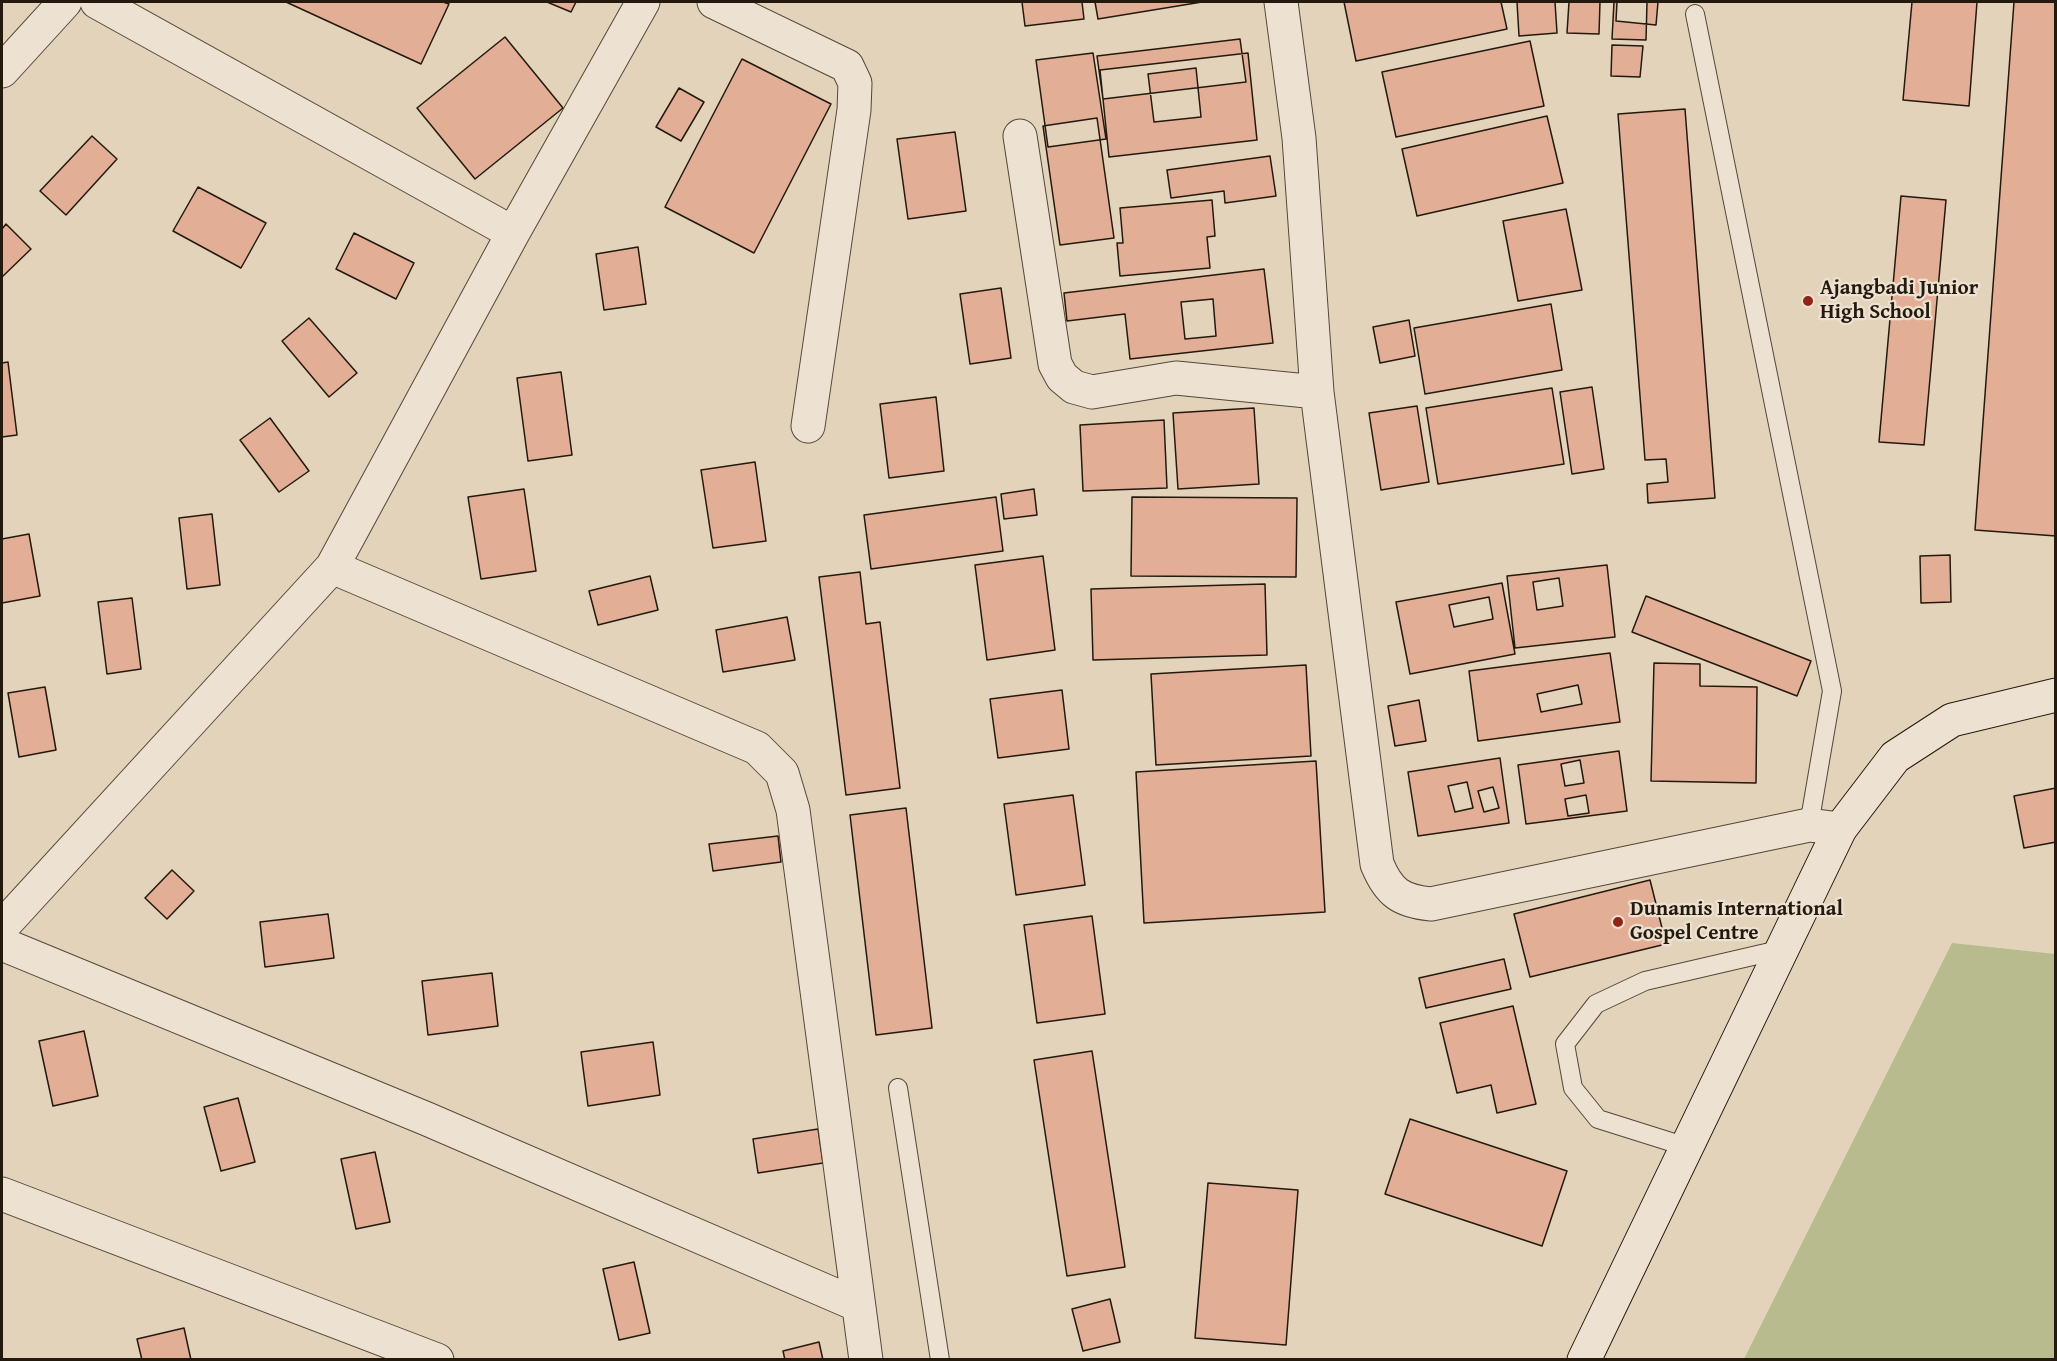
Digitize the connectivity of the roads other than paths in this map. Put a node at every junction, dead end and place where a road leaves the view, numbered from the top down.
1 (65, 2) edge
2 (97, 2) edge
3 (643, 2) edge
4 (714, 2) edge
5 (1281, 2) edge
6 (1695, 14) dead end
7 (2, 71) edge
8 (1020, 136) dead end
9 (513, 232) junction
10 (1317, 392) junction
11 (808, 426) dead end
12 (332, 567) junction
13 (2055, 695) edge
14 (1825, 827) junction
15 (2, 927) edge
16 (2, 944) edge
17 (1783, 949) junction
18 (898, 1088) dead end
19 (1687, 1147) junction
20 (2, 1194) edge
21 (858, 1305) junction
22 (437, 1359) edge
23 (866, 1359) edge
24 (940, 1359) edge
25 (1584, 1359) edge

1 - 7 street
2 - 9 street
3 - 9 street
4 - 11 street
5 - 10 street
6 - 14 lane
8 - 10 street
9 - 12 street
10 - 14 street
12 - 15 street
12 - 21 street
13 - 14 street
14 - 17 street
16 - 21 street
17 - 19 street
17 - 19 lane
18 - 24 lane
19 - 25 street
20 - 22 street
21 - 23 street

